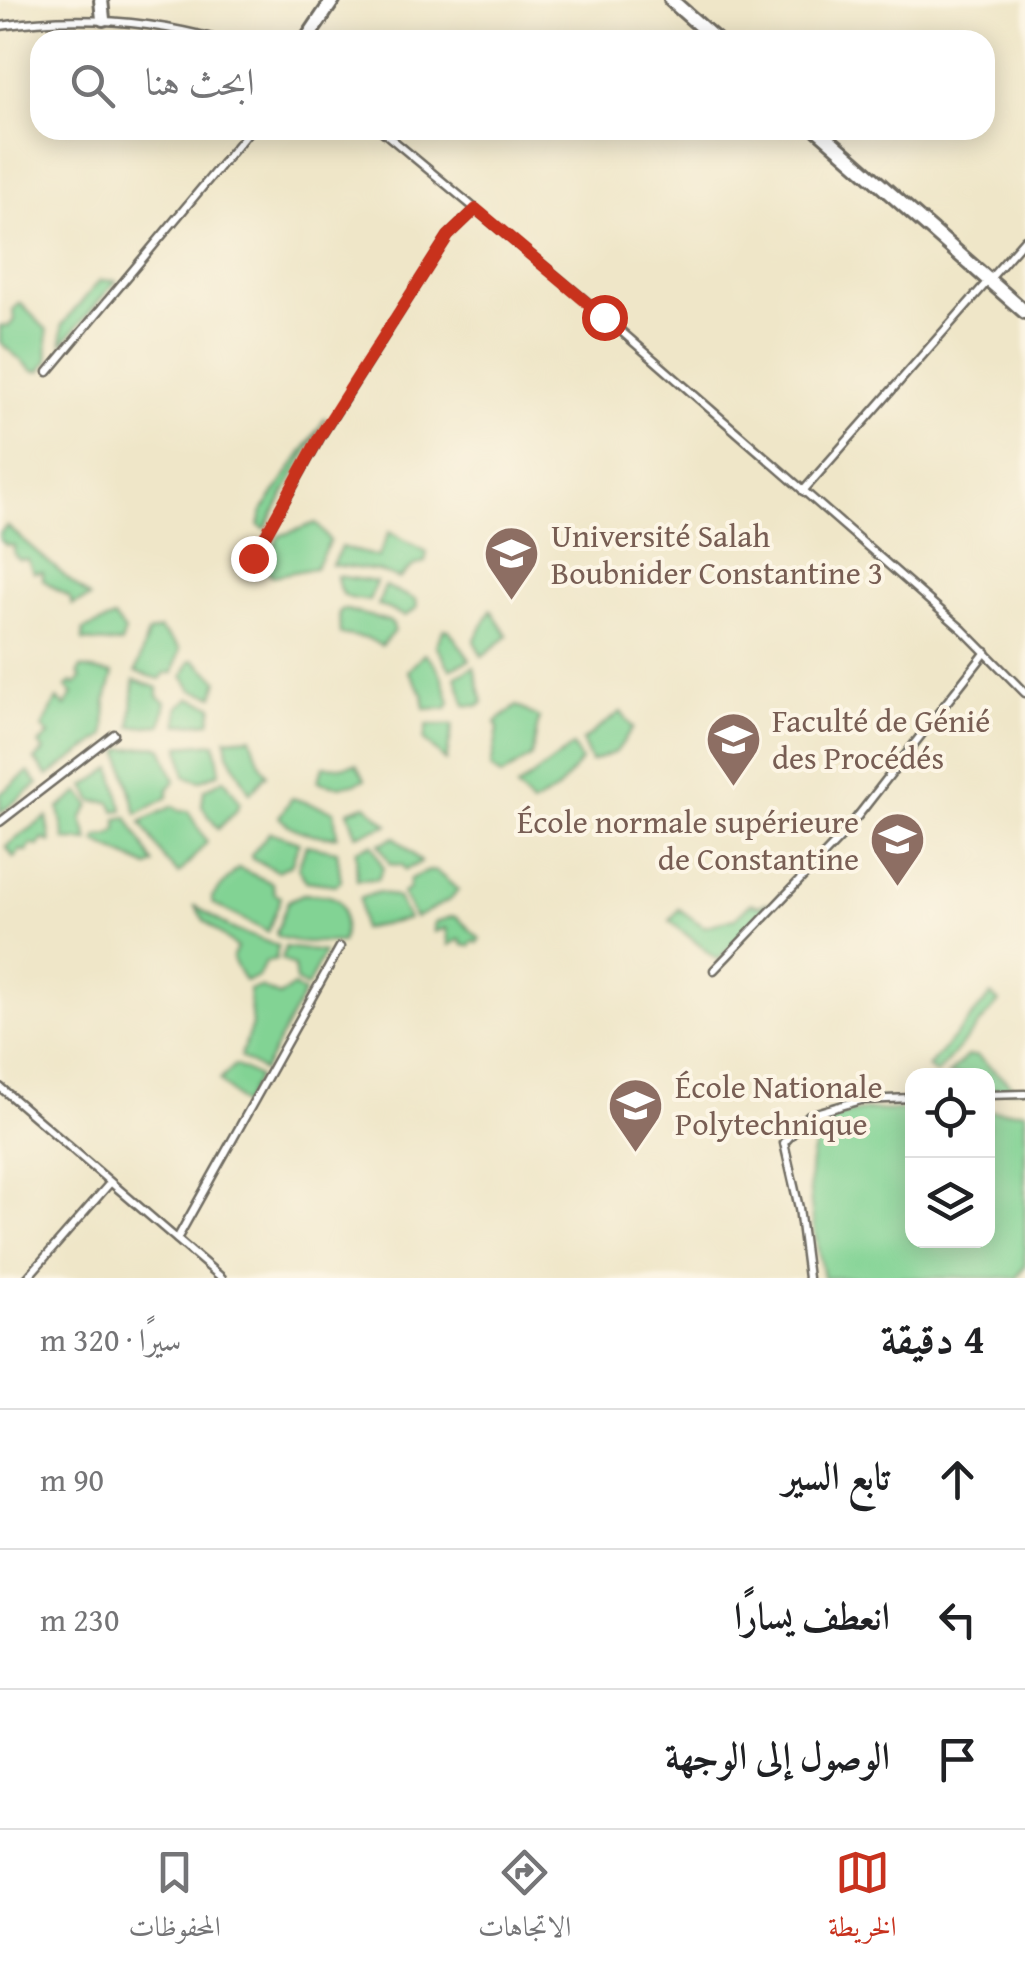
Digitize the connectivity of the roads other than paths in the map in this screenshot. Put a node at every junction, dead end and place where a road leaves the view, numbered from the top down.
1 (101, 0) edge
2 (333, 0) edge
3 (671, 0) edge
4 (102, 19) junction
5 (0, 26) edge
6 (184, 30) edge
7 (313, 30) edge
8 (705, 30) edge
9 (242, 140) edge
10 (393, 140) edge
11 (829, 140) edge
12 (476, 209) junction
13 (1025, 239) edge
14 (989, 282) junction
15 (1025, 312) edge
16 (48, 372) dead end
17 (803, 491) junction
18 (253, 558) dead end
19 (986, 652) junction
20 (1025, 693) edge
21 (114, 734) dead end
22 (0, 822) edge
23 (340, 947) dead end
24 (714, 970) dead end
25 (0, 1087) edge
26 (1025, 1094) edge
27 (995, 1095) edge
28 (905, 1098) edge
29 (110, 1183) junction
30 (176, 1239) junction
31 (27, 1278) edge
32 (222, 1278) edge
33 (808, 1278) edge

1 - 4 street
2 - 7 street
3 - 8 street
4 - 5 lane
4 - 6 lane
9 - 16 lane
10 - 12 lane
11 - 14 street
12 - 17 lane
12 - 18 lane
13 - 14 lane
14 - 15 street
14 - 17 lane
17 - 19 lane
19 - 20 lane
19 - 24 lane
21 - 22 lane
23 - 30 lane
25 - 29 lane
26 - 27 lane
28 - 33 lane
29 - 30 lane
29 - 31 lane
30 - 32 lane

